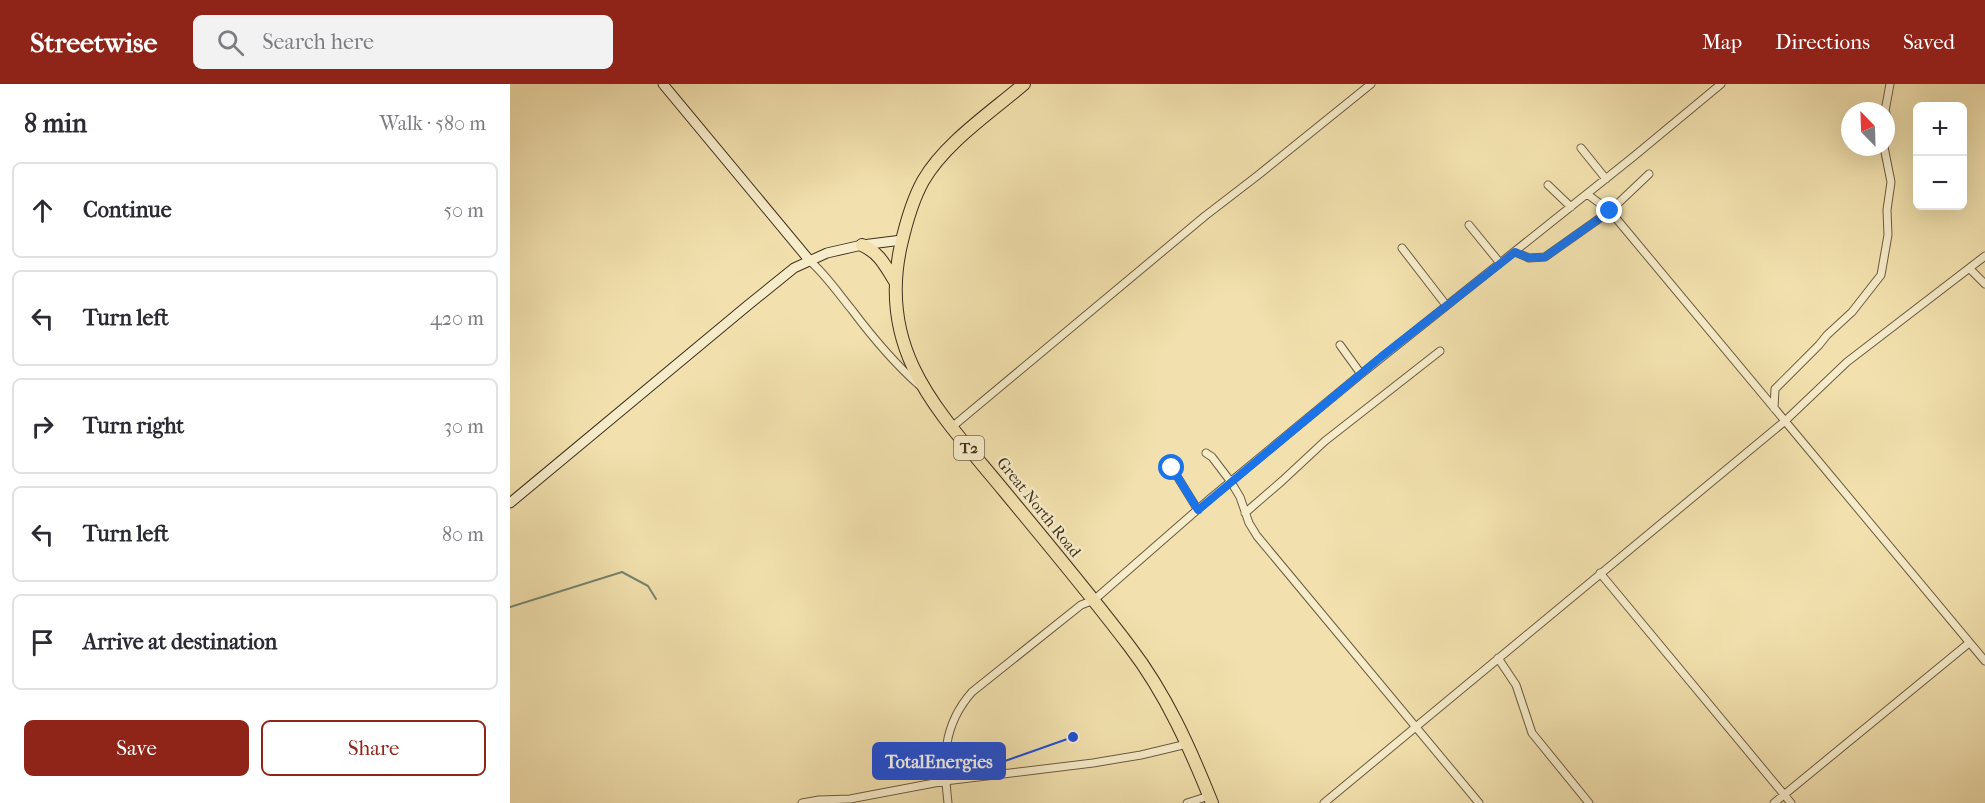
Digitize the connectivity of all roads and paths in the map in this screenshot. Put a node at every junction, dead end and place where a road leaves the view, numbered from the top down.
1 (1024, 84) edge
2 (1371, 84) edge
3 (1721, 84) edge
4 (1890, 84) edge
5 (667, 86) edge
6 (1887, 102) edge
7 (1581, 148) dead end
8 (1886, 156) edge
9 (1648, 174) dead end
10 (1606, 179) junction
11 (1548, 185) dead end
12 (1587, 194) junction
13 (1571, 207) junction
14 (1610, 211) junction
15 (1469, 225) dead end
16 (902, 240) junction
17 (862, 245) junction
18 (1402, 248) dead end
19 (1515, 252) junction
20 (1985, 256) edge
21 (810, 261) junction
22 (1500, 264) junction
23 (1970, 269) junction
24 (896, 283) junction
25 (1985, 284) edge
26 (1446, 305) junction
27 (1340, 345) dead end
28 (1440, 351) dead end
29 (1361, 374) junction
30 (924, 390) junction
31 (1774, 408) junction
32 (1785, 421) junction
33 (952, 427) junction
34 (1206, 453) dead end
35 (1172, 468) dead end
36 (1231, 482) junction
37 (510, 503) edge
38 (1198, 510) junction
39 (1245, 513) junction
40 (1600, 573) junction
41 (1094, 600) junction
42 (1969, 643) junction
43 (1498, 658) junction
44 (1985, 661) edge
45 (1416, 728) junction
46 (1187, 744) junction
47 (945, 781) junction
48 (1784, 794) junction
49 (1210, 799) edge
50 (802, 803) edge
51 (948, 803) edge
52 (1187, 803) edge
53 (1324, 803) edge
54 (1479, 803) edge
55 (1589, 803) edge
56 (1774, 803) edge
57 (1791, 803) edge

1 - 16 highway, Great North Road / T2
2 - 33 street
3 - 10 street
4 - 6 street
5 - 21 main road
7 - 10 street
8 - 31 street
9 - 14 street
10 - 12 street
11 - 13 street
12 - 13 street
12 - 14 street
13 - 19 street
14 - 19 street
14 - 31 street
15 - 22 street
16 - 17 main road
16 - 24 highway, Great North Road / T2
17 - 21 main road
17 - 24 highway
18 - 26 street
19 - 22 street
20 - 23 street
21 - 30 street
21 - 37 main road
22 - 26 street
23 - 25 street
23 - 32 street
24 - 30 highway, Great North Road / T2
26 - 29 street
27 - 29 street
28 - 39 street
29 - 36 street
30 - 33 highway, Great North Road / T2
31 - 32 street
32 - 40 street
32 - 42 street
33 - 41 highway, Great North Road / T2
34 - 36 street
35 - 38 street
36 - 38 street
36 - 39 street
38 - 41 street
39 - 45 street
40 - 43 street
40 - 48 street
41 - 46 highway, Great North Road / T2
41 - 47 street
42 - 44 street
42 - 48 street
43 - 45 street
43 - 55 street
45 - 53 street
45 - 54 street
46 - 47 street
46 - 49 highway, Great North Road / T2
47 - 50 street
47 - 51 street
48 - 56 street
48 - 57 street
49 - 52 street

